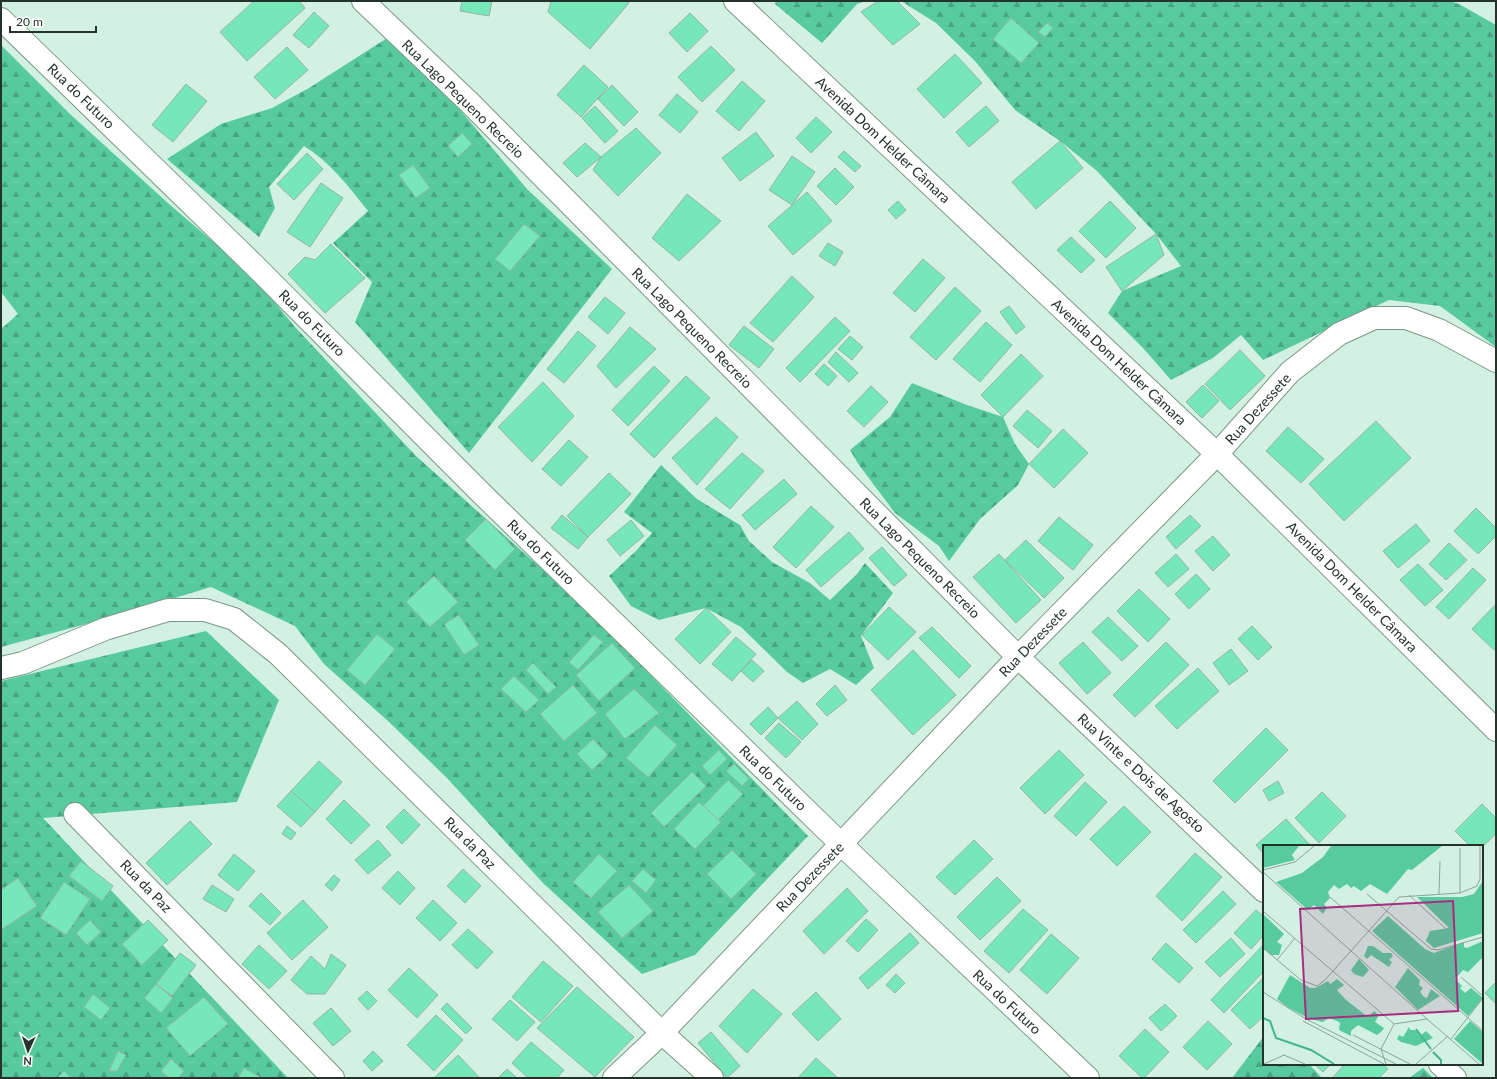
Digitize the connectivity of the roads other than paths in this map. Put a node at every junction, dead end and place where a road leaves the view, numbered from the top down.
1 (363, 1) edge
2 (736, 1) edge
3 (1, 19) edge
4 (1496, 361) edge
5 (1217, 454) junction
6 (1018, 657) junction
7 (1, 668) edge
8 (1496, 730) edge
9 (75, 814) dead end
10 (841, 844) junction
11 (1263, 890) edge
12 (662, 1032) junction
13 (1441, 1065) edge
14 (333, 1078) edge
15 (614, 1078) edge
16 (712, 1078) edge
17 (1088, 1078) edge
18 (1455, 1078) edge

1 - 6 street, Rua Lago Pequeno Recreio
2 - 5 street, Avenida Dom Helder Câmara
3 - 10 street, Rua do Futuro
4 - 5 street, Rua Dezessete
5 - 6 street, Rua Dezessete
5 - 8 street, Avenida Dom Helder Câmara
6 - 10 street, Rua Dezessete
6 - 11 street, Rua Vinte e Dois de Agosto
7 - 12 street, Rua da Paz
9 - 14 street, Rua da Paz
10 - 12 street, Rua Dezessete
10 - 17 street, Rua do Futuro
12 - 15 street, Rua Dezessete
12 - 16 street, Rua da Paz
13 - 18 street

